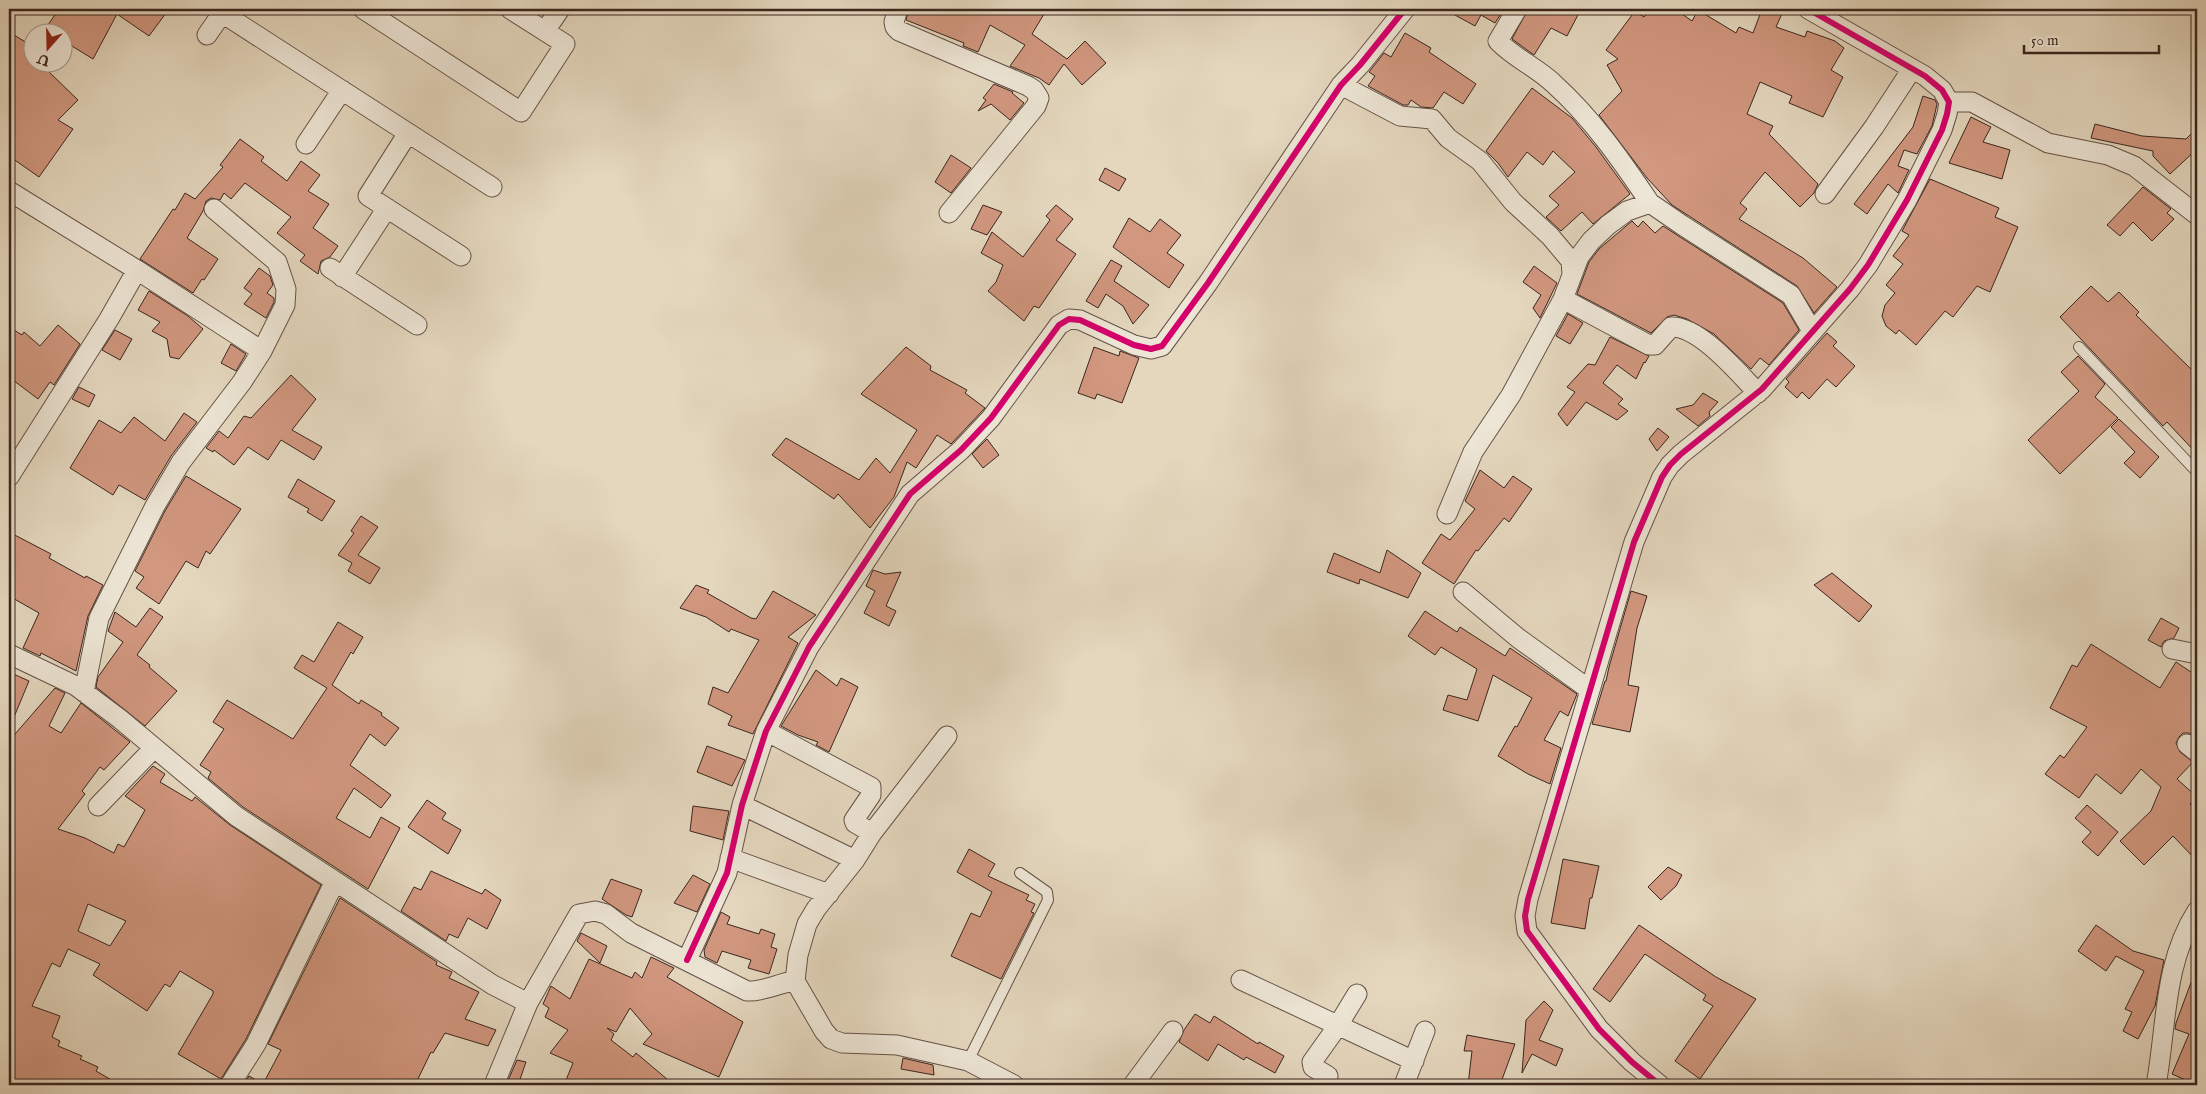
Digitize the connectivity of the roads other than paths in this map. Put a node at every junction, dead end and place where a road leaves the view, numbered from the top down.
1 (363, 9) edge
2 (510, 9) edge
3 (560, 9) edge
4 (898, 9) edge
5 (1404, 9) edge
6 (1517, 9) edge
7 (1808, 9) edge
8 (224, 11) edge
9 (545, 31) junction
10 (208, 35) dead end
11 (1912, 69) junction
12 (1341, 85) junction
13 (342, 90) junction
14 (1948, 102) junction
15 (408, 133) junction
16 (306, 144) dead end
17 (492, 187) dead end
18 (9, 191) edge
19 (1825, 194) dead end
20 (1650, 203) junction
21 (387, 208) junction
22 (214, 209) dead end
23 (949, 214) dead end
24 (2197, 215) edge
25 (461, 256) dead end
26 (137, 270) junction
27 (1572, 274) junction
28 (1563, 299) junction
29 (417, 325) dead end
30 (1812, 331) junction
31 (2079, 347) dead end
32 (262, 351) junction
33 (1758, 393) junction
34 (2197, 472) edge
35 (9, 477) edge
36 (1447, 514) dead end
37 (1463, 592) dead end
38 (2172, 649) dead end
39 (9, 654) edge
40 (2197, 654) edge
41 (1590, 690) junction
42 (84, 692) junction
43 (766, 730) junction
44 (947, 736) dead end
45 (154, 748) junction
46 (98, 806) dead end
47 (742, 806) junction
48 (872, 833) junction
49 (730, 858) junction
50 (855, 860) junction
51 (1020, 873) dead end
52 (335, 881) junction
53 (828, 894) junction
54 (2197, 911) edge
55 (687, 960) junction
56 (1241, 980) dead end
57 (795, 981) junction
58 (1357, 994) dead end
59 (528, 1003) junction
60 (1337, 1027) junction
61 (1173, 1031) dead end
62 (1425, 1032) dead end
63 (968, 1061) junction
64 (1414, 1061) junction
65 (1328, 1076) dead end
66 (230, 1085) edge
67 (494, 1085) edge
68 (1014, 1085) edge
69 (1134, 1085) edge
70 (1404, 1085) edge
71 (1660, 1085) edge
72 (2156, 1085) edge

1 - 9 street
2 - 9 street
3 - 9 street
4 - 23 street
5 - 12 street
6 - 20 street
7 - 11 street
8 - 10 street
8 - 13 street
11 - 14 street
11 - 19 street
12 - 27 street
12 - 43 street
13 - 15 street
13 - 16 street
14 - 24 street
14 - 30 street
15 - 17 street
15 - 21 street
18 - 26 street
20 - 27 street
20 - 30 street
21 - 25 street
21 - 29 street
22 - 32 street
26 - 32 street
26 - 35 street
27 - 28 street
28 - 33 street
28 - 36 street
30 - 33 street
31 - 34 lane
32 - 42 street
33 - 41 street
37 - 41 street
38 - 40 street
39 - 42 street
41 - 71 street
42 - 45 street
43 - 47 street
43 - 48 street
44 - 48 street
45 - 46 street
45 - 52 street
47 - 49 street
47 - 50 street
48 - 50 street
49 - 53 street
49 - 55 street
50 - 53 street
51 - 63 lane
52 - 59 street
52 - 66 street
53 - 57 street
54 - 72 street
55 - 57 street
55 - 59 street
56 - 60 street
57 - 63 street
58 - 60 street
59 - 67 street
60 - 64 street
60 - 65 street
61 - 69 street
62 - 64 street
63 - 68 street
64 - 70 street

